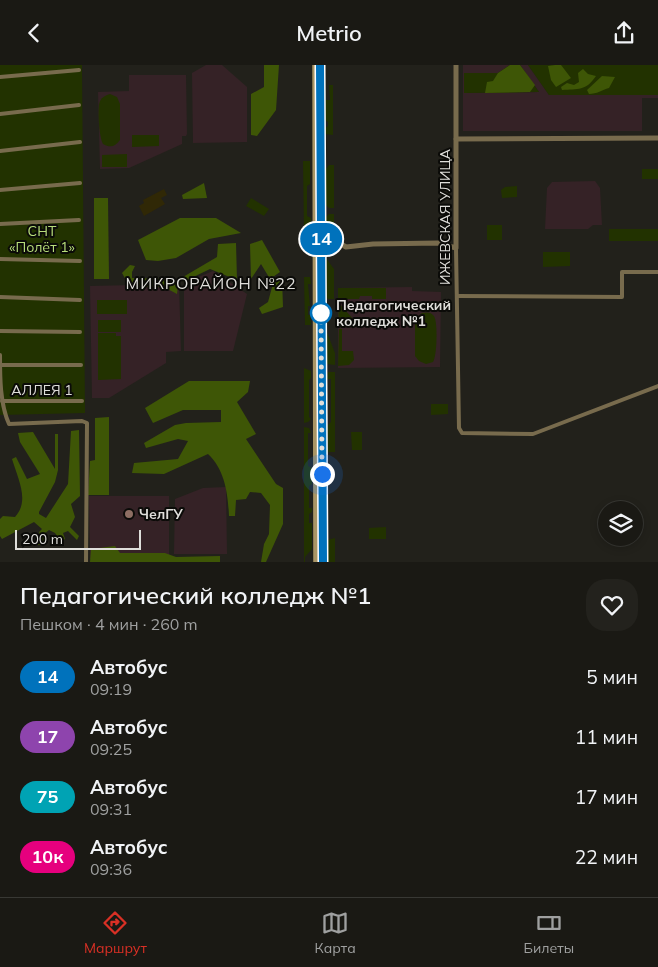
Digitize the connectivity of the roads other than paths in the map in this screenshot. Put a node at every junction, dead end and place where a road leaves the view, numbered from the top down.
1 (315, 65) edge
2 (320, 65) edge
3 (456, 65) edge
4 (79, 70) dead end
5 (0, 77) edge
6 (79, 105) dead end
7 (0, 114) edge
8 (658, 137) edge
9 (456, 139) junction
10 (80, 142) dead end
11 (0, 151) edge
12 (80, 183) dead end
13 (0, 190) edge
14 (79, 220) dead end
15 (0, 224) edge
16 (318, 237) junction
17 (456, 248) junction
18 (0, 259) edge
19 (80, 261) dead end
20 (658, 272) edge
21 (457, 296) junction
22 (0, 297) edge
23 (80, 300) dead end
24 (0, 331) edge
25 (80, 332) dead end
26 (0, 355) edge
27 (0, 365) edge
28 (81, 365) dead end
29 (658, 386) edge
30 (1, 400) edge
31 (82, 401) dead end
32 (86, 562) edge
33 (316, 562) edge
34 (323, 562) edge

1 - 16 main road
2 - 16 main road
3 - 9 street, ИЖЕВСКАЯ УЛИЦА
4 - 5 street
6 - 7 street
8 - 9 street
9 - 17 street, ИЖЕВСКАЯ УЛИЦА
10 - 11 street
12 - 13 street
14 - 15 street
16 - 17 street
16 - 33 main road
16 - 34 main road
17 - 21 street, ИЖЕВСКАЯ УЛИЦА
18 - 19 street
20 - 21 street
21 - 29 street, ИЖЕВСКАЯ УЛИЦА
22 - 23 street
24 - 25 street
26 - 27 street
27 - 28 street
27 - 30 street
30 - 31 street, АЛЛЕЯ 1
30 - 32 street

